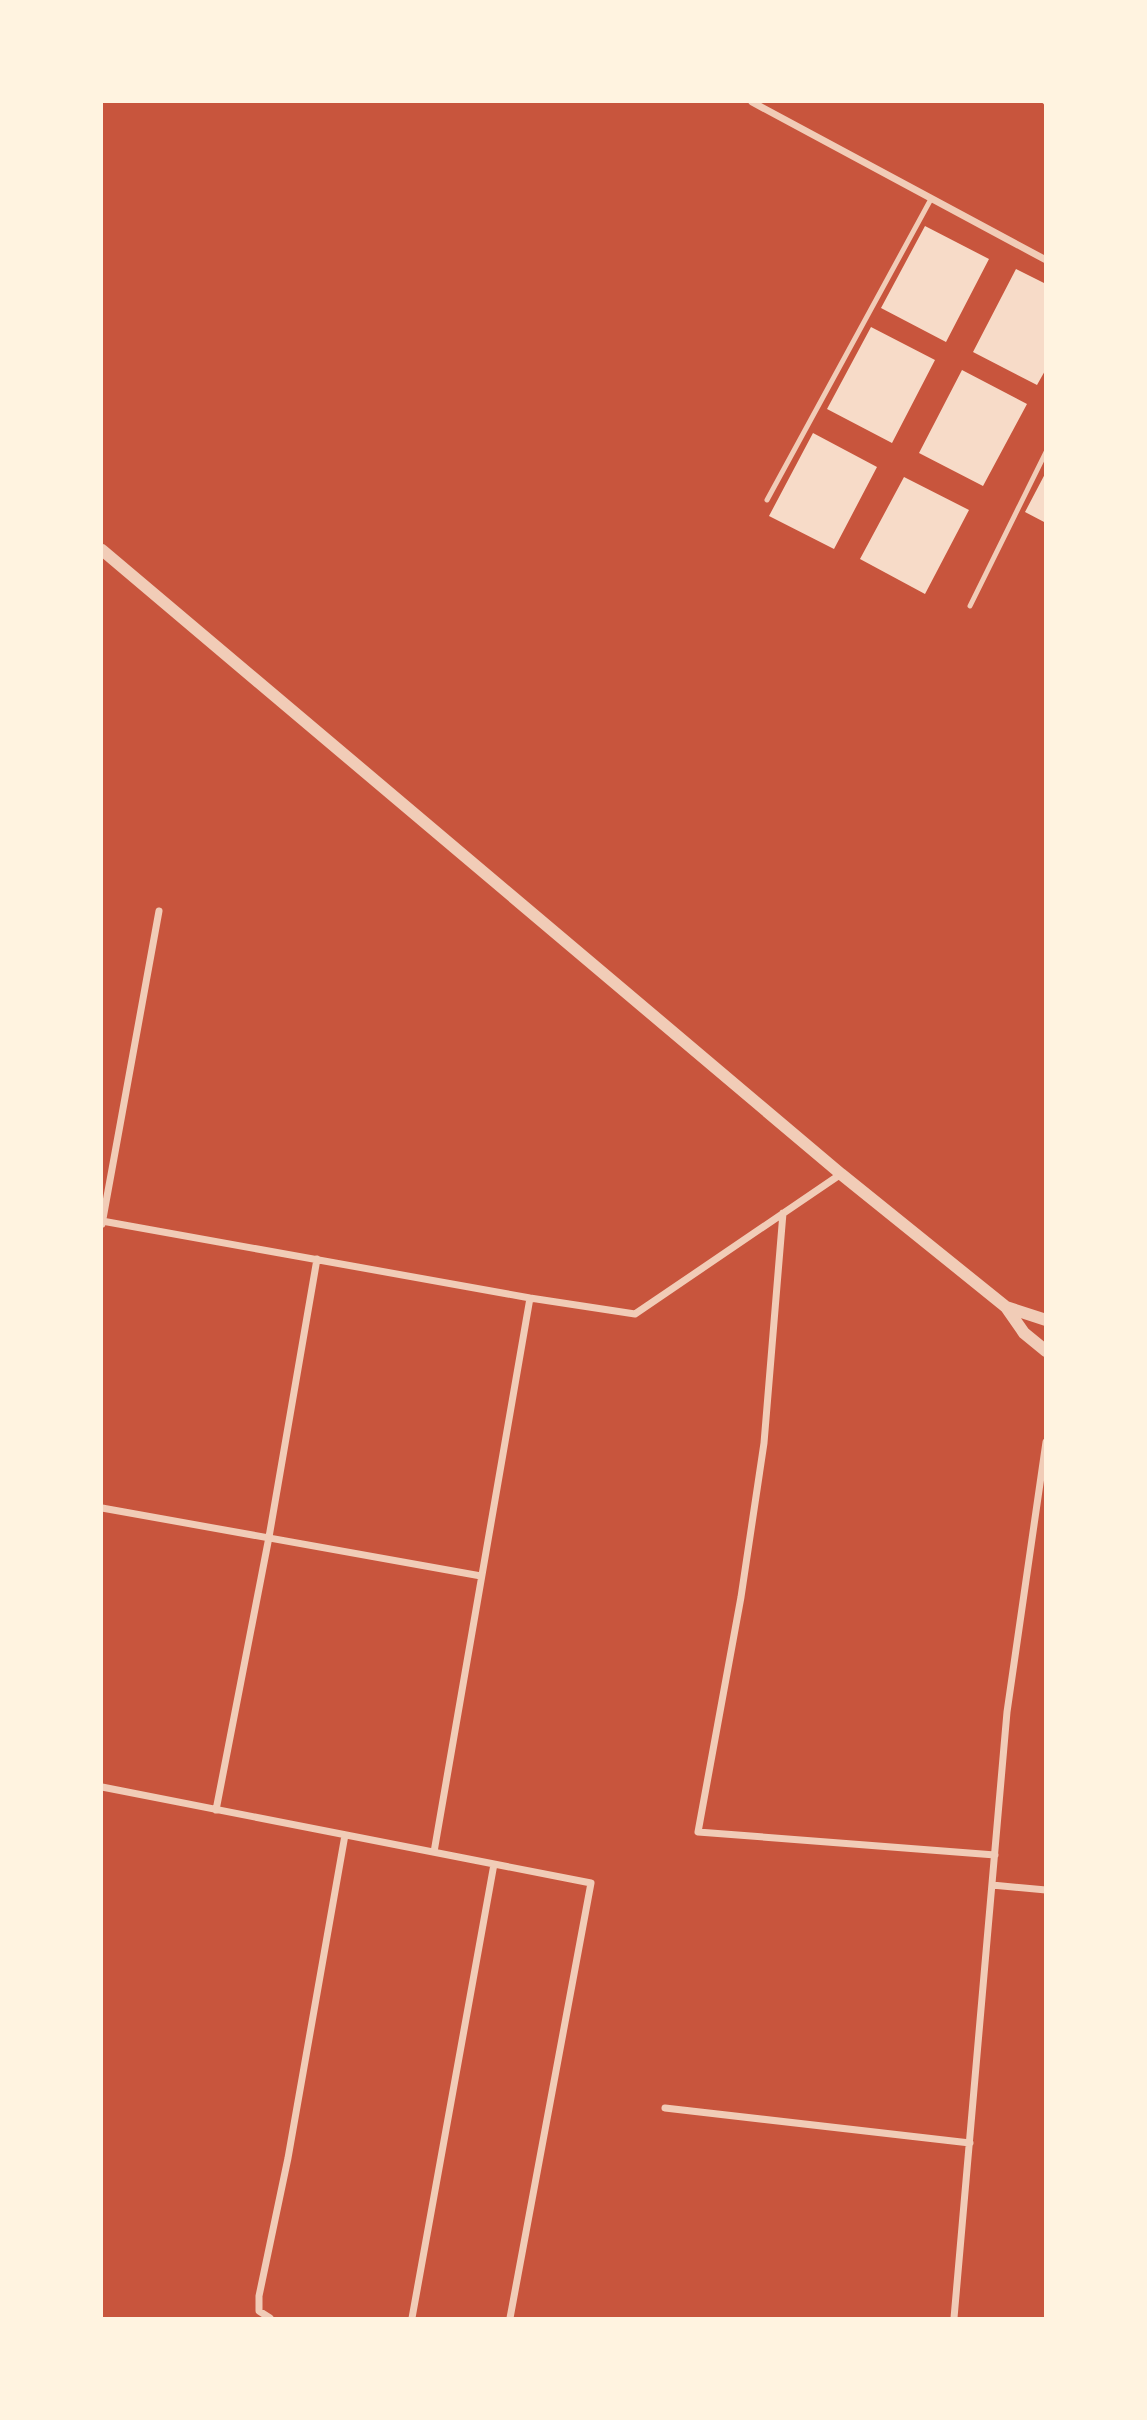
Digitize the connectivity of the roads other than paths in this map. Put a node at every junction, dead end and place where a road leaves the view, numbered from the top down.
1 (752, 102) edge
2 (931, 199) junction
3 (1045, 260) edge
4 (1045, 452) edge
5 (767, 500) dead end
6 (102, 550) edge
7 (970, 606) dead end
8 (159, 911) dead end
9 (841, 1174) junction
10 (783, 1213) junction
11 (102, 1223) edge
12 (317, 1259) junction
13 (530, 1298) junction
14 (1006, 1307) junction
15 (1045, 1320) edge
16 (1045, 1352) edge
17 (1045, 1442) edge
18 (102, 1508) edge
19 (269, 1537) junction
20 (481, 1576) junction
21 (102, 1787) edge
22 (216, 1810) junction
23 (345, 1835) junction
24 (434, 1852) junction
25 (995, 1854) junction
26 (494, 1864) junction
27 (992, 1885) junction
28 (1045, 1890) edge
29 (665, 2108) dead end
30 (970, 2143) junction
31 (270, 2319) edge
32 (412, 2319) edge
33 (510, 2319) edge
34 (954, 2319) edge

1 - 2 street
2 - 3 street
2 - 5 lane
4 - 7 lane
6 - 9 street
8 - 11 street
9 - 10 street
9 - 14 street
10 - 13 street
10 - 25 street
11 - 12 street
12 - 13 street
12 - 19 street
13 - 20 street
14 - 15 street
14 - 16 street
17 - 25 street
18 - 19 street
19 - 20 street
19 - 22 street
20 - 24 street
21 - 22 street
22 - 23 street
23 - 24 street
23 - 31 street
24 - 26 street
25 - 27 street
26 - 32 street
26 - 33 street
27 - 28 street
27 - 30 street
29 - 30 street
30 - 34 street

